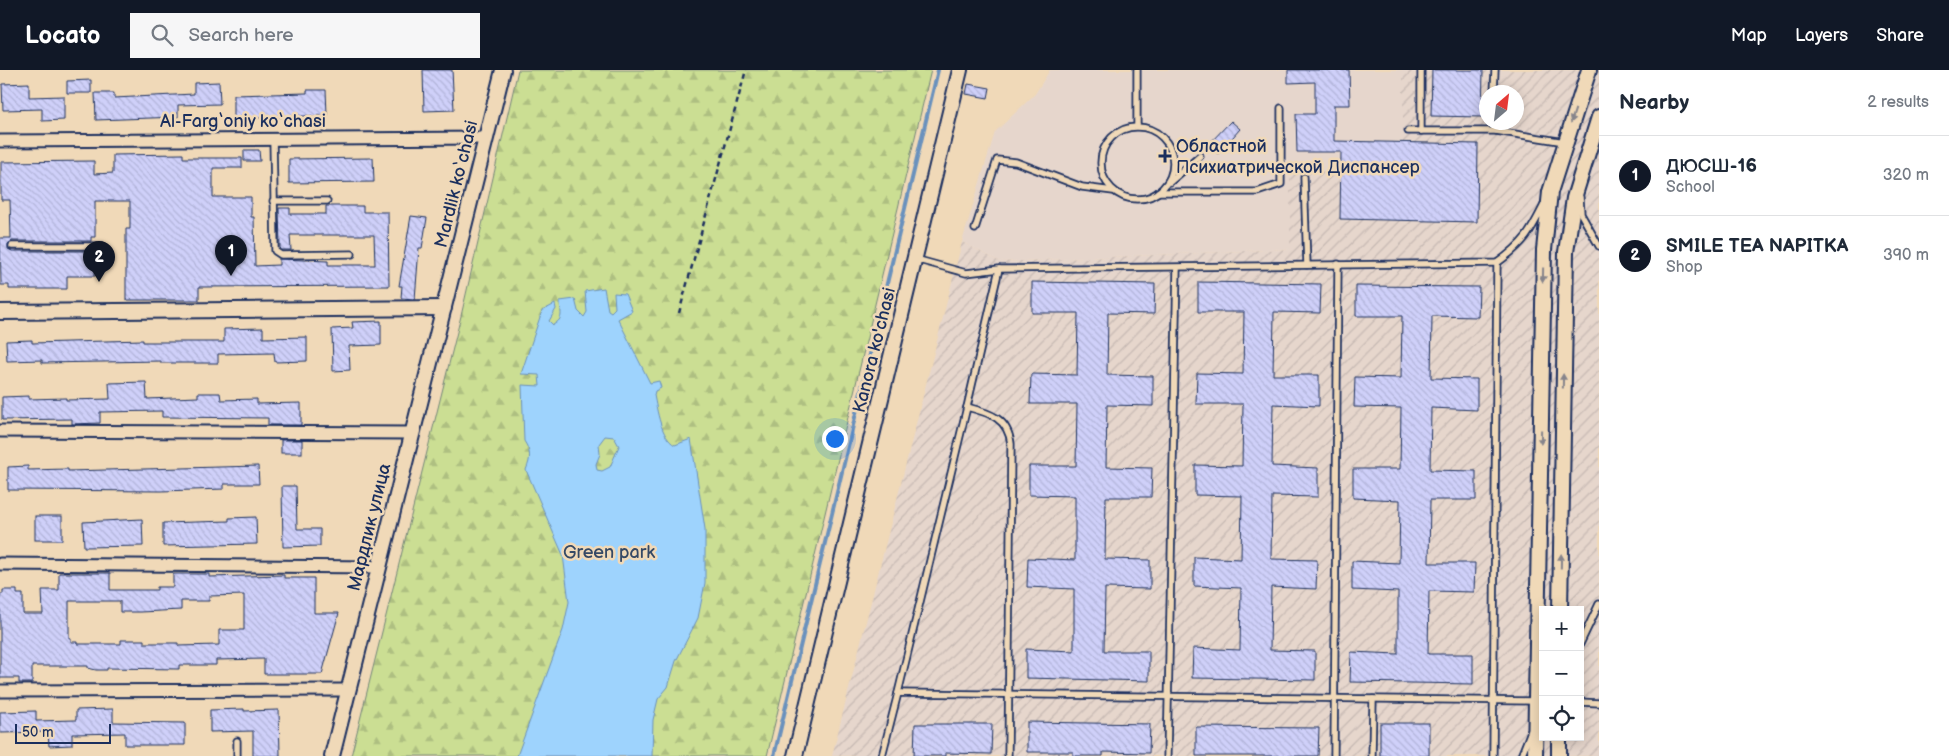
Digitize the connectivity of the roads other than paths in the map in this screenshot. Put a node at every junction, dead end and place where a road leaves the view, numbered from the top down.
1 (503, 70) edge
2 (960, 70) edge
3 (1137, 70) edge
4 (1421, 70) edge
5 (1495, 70) edge
6 (1588, 70) edge
7 (1494, 85) edge
8 (1281, 108) dead end
9 (1599, 117) edge
10 (1137, 126) junction
11 (1408, 131) dead end
12 (1420, 131) junction
13 (1496, 131) joint
14 (487, 138) junction
15 (273, 139) junction
16 (0, 141) edge
17 (1565, 142) junction
18 (1200, 156) dead end
19 (1304, 177) dead end
20 (1578, 181) junction
21 (1166, 185) junction
22 (1113, 191) junction
23 (1158, 192) junction
24 (1550, 192) junction
25 (274, 201) junction
26 (327, 201) dead end
27 (975, 228) dead end
28 (12, 246) dead end
29 (102, 246) dead end
30 (1599, 246) edge
31 (352, 254) dead end
32 (915, 259) junction
33 (1497, 263) junction
34 (1338, 264) junction
35 (1307, 265) junction
36 (1177, 268) junction
37 (998, 269) junction
38 (444, 308) junction
39 (0, 312) edge
40 (967, 406) junction
41 (0, 431) edge
42 (412, 433) junction
43 (0, 564) edge
44 (379, 567) junction
45 (1599, 604) edge
46 (1560, 606) edge
47 (1584, 636) edge
48 (348, 690) junction
49 (0, 691) edge
50 (898, 693) junction
51 (1008, 693) junction
52 (1167, 695) junction
53 (1334, 698) junction
54 (1373, 699) junction
55 (1494, 701) junction
56 (1537, 701) junction
57 (1584, 702) edge
58 (1599, 703) edge
59 (1536, 720) junction
60 (237, 741) dead end
61 (1559, 741) edge
62 (237, 756) edge
63 (332, 756) edge
64 (795, 756) edge
65 (882, 756) edge
66 (1008, 756) edge
67 (1167, 756) edge
68 (1334, 756) edge
69 (1372, 756) edge
70 (1493, 756) edge
71 (1521, 756) edge
72 (1535, 756) edge
73 (1559, 756) edge

1 - 14 street, Mardlik ko‘chasi
2 - 32 street, Kanora ko'chasi
3 - 10 lane
4 - 12 lane
5 - 7 lane
6 -> 17 street
8 - 23 lane
9 - 20 street
10 - 21 lane
10 - 22 lane
11 - 12 lane
12 - 13 lane
13 - 17 lane
14 - 15 street, Al-Farg‘oniy ko‘chasi
14 - 38 street, Mardlik ko‘chasi
15 - 16 street, Al-Farg‘oniy ko‘chasi
15 - 25 lane
17 - 24 street
18 - 21 lane
19 - 35 lane
20 - 30 lane
46 -> 20 street
21 - 23 lane
22 - 23 lane
22 - 27 lane
24 - 33 lane
24 -> 56 street
25 - 26 lane
25 - 31 lane
28 - 29 lane
32 - 37 lane
32 - 64 street, Kanora ko'chasi
33 - 34 lane
33 - 55 lane
34 - 35 lane
34 - 53 lane
35 - 36 lane
36 - 37 lane
36 - 52 lane
37 - 40 lane
38 - 39 street
38 - 42 street, Мардлик улица
40 - 50 lane
40 - 51 lane
41 - 42 street
42 - 44 street, Мардлик улица
43 - 44 street
44 - 48 street, Мардлик улица
45 - 47 lane
48 - 49 street
48 - 63 street, Мардлик улица
50 - 51 lane
50 - 65 lane
51 - 52 lane
51 - 66 lane
52 - 53 lane
52 - 67 lane
53 - 54 lane
53 - 68 lane
54 - 55 lane
54 - 69 lane
55 - 56 lane
55 - 70 lane
56 - 59 street
57 - 58 lane
59 - 71 lane
59 - 72 street
60 - 62 lane
61 - 73 street

